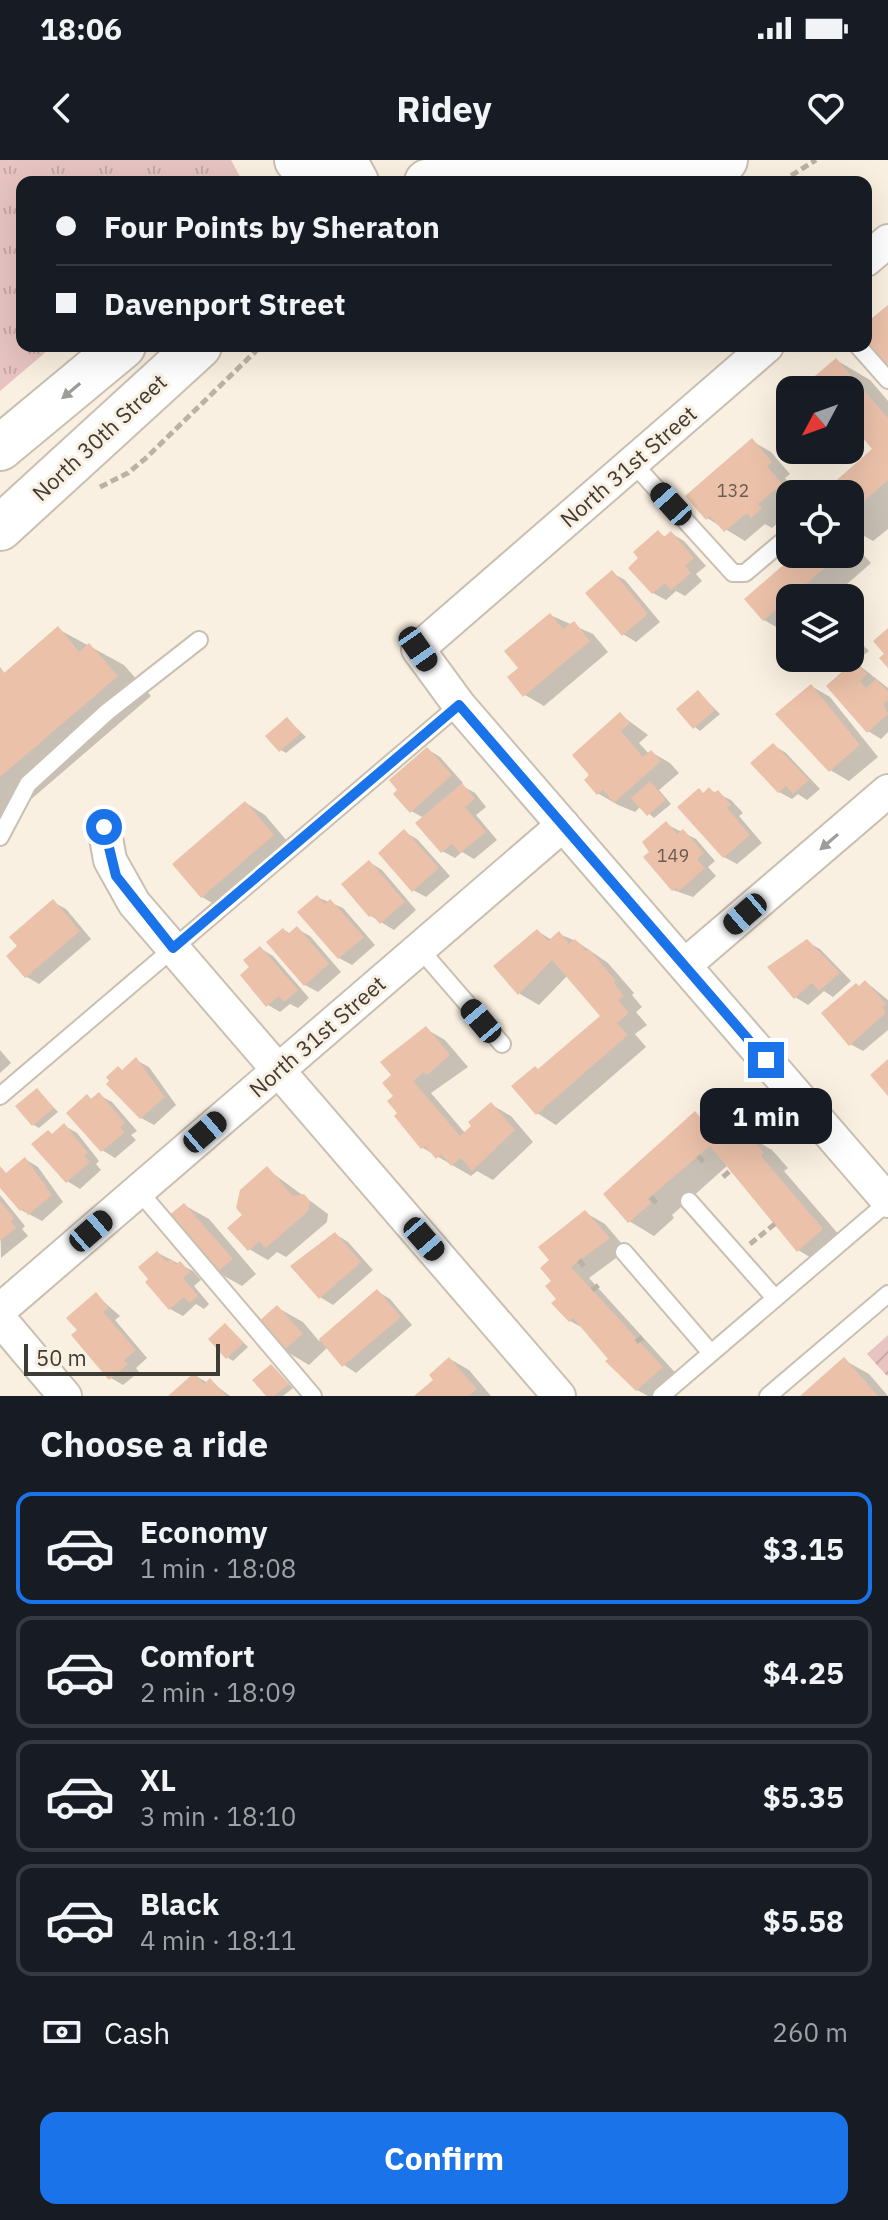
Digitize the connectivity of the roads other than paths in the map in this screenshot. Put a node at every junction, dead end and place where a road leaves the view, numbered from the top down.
1 (297, 160) edge
2 (342, 160) edge
3 (725, 160) edge
4 (510, 166) edge
5 (311, 176) edge
6 (323, 176) edge
7 (458, 176) edge
8 (888, 241) edge
9 (872, 255) edge
10 (116, 352) edge
11 (192, 352) edge
12 (760, 352) edge
13 (863, 352) edge
14 (888, 380) edge
15 (0, 448) edge
16 (632, 462) junction
17 (0, 528) edge
18 (776, 547) edge
19 (199, 640) dead end
20 (459, 705) junction
21 (888, 791) edge
22 (563, 825) junction
23 (104, 827) dead end
24 (0, 837) edge
25 (173, 948) junction
26 (419, 948) junction
27 (685, 965) junction
28 (502, 1044) dead end
29 (278, 1068) junction
30 (0, 1096) edge
31 (138, 1190) junction
32 (689, 1201) dead end
33 (888, 1201) edge
34 (624, 1252) dead end
35 (888, 1294) edge
36 (775, 1298) junction
37 (0, 1310) edge
38 (0, 1319) edge
39 (711, 1353) junction
40 (65, 1396) edge
41 (313, 1396) edge
42 (559, 1396) edge
43 (661, 1396) edge
44 (768, 1396) edge

1 - 5 main road
2 - 6 main road
3 - 4 main road
4 - 7 main road
8 - 9 street
10 -> 15 main road
11 - 17 main road, North 30th Street
12 - 16 street, North 31st Street
13 - 14 lane
16 - 18 lane
16 - 20 street, North 31st Street
19 - 24 lane
20 - 22 street
20 - 25 lane
21 -> 27 street
22 - 26 street, North 31st Street
22 - 27 street
23 - 25 street
25 - 29 street
25 - 30 lane
26 - 28 lane
26 - 29 street, North 31st Street
27 - 33 street
29 - 31 street, North 31st Street
29 - 42 street
31 - 37 street, North 31st Street
31 - 41 lane
32 - 36 lane
33 - 36 lane
34 - 39 lane
35 - 44 lane
36 - 39 lane
38 - 40 street
39 - 43 lane

